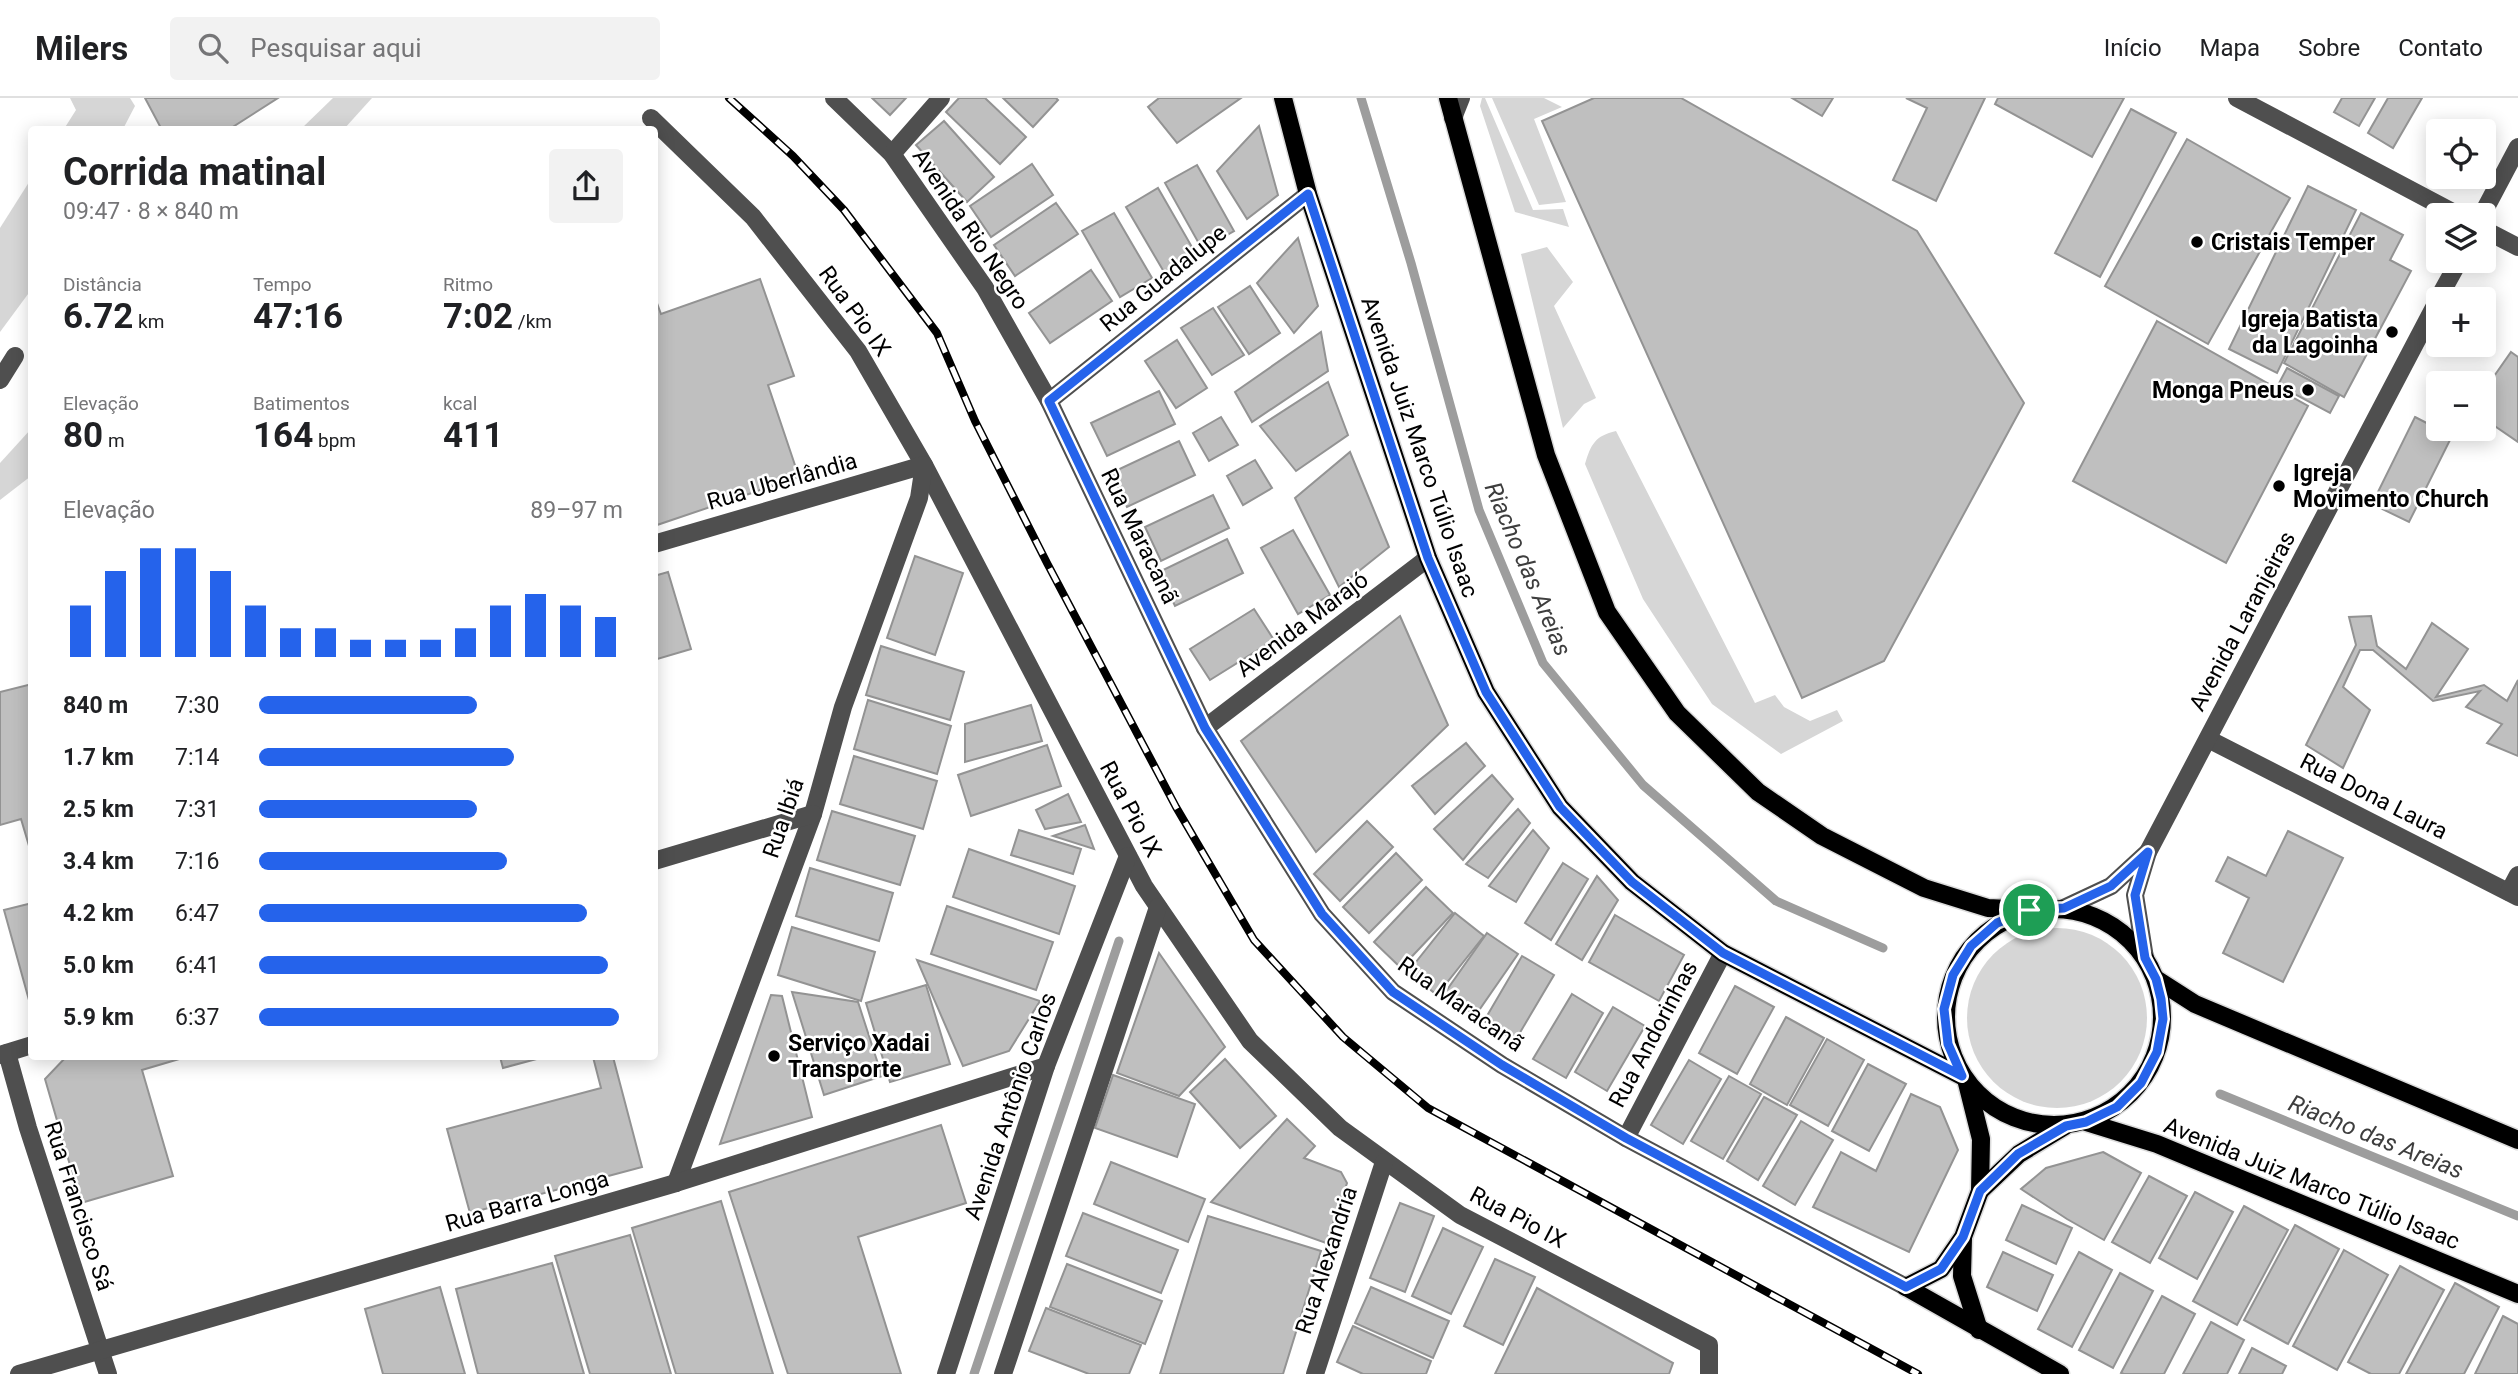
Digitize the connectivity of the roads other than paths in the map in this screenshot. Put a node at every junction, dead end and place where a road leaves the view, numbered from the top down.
1 (834, 98) edge
2 (941, 98) edge
3 (1283, 98) edge
4 (1448, 98) edge
5 (1461, 98) edge
6 (2237, 98) edge
7 (651, 118) dead end
8 (1453, 118) junction
9 (2518, 147) edge
10 (892, 154) junction
11 (1308, 194) junction
12 (2435, 203) edge
13 (2488, 203) edge
14 (2496, 236) edge
15 (2518, 247) edge
16 (2426, 323) edge
17 (15, 356) dead end
18 (0, 380) edge
19 (1049, 401) junction
20 (924, 464) junction
21 (658, 543) edge
22 (1428, 558) junction
23 (1205, 728) junction
24 (2208, 739) junction
25 (813, 814) junction
26 (2148, 852) junction
27 (1128, 856) junction
28 (658, 860) edge
29 (2518, 875) edge
30 (2514, 895) edge
31 (1158, 907) junction
32 (2064, 908) junction
33 (2029, 910) junction
34 (1723, 953) junction
35 (2145, 958) junction
36 (2156, 979) junction
37 (28, 1046) edge
38 (3, 1054) edge
39 (1046, 1066) junction
40 (1965, 1079) junction
41 (2086, 1122) junction
42 (2066, 1126) junction
43 (1626, 1138) junction
44 (2518, 1140) edge
45 (1384, 1162) junction
46 (676, 1183) junction
47 (1980, 1191) junction
48 (1963, 1237) junction
49 (1906, 1287) junction
50 (2518, 1294) edge
51 (1979, 1330) junction
52 (100, 1350) junction
53 (19, 1374) edge
54 (108, 1374) edge
55 (946, 1374) edge
56 (1003, 1374) edge
57 (1315, 1374) edge
58 (1709, 1374) edge
59 (2060, 1374) edge

1 - 10 street, Avenida Rio Negro
2 - 10 street
3 - 11 main road, Avenida Juiz Marco Túlio Isaac
4 - 8 main road
5 - 8 street
6 - 12 street
7 - 20 street, Rua Pio IX
8 - 33 main road
9 - 13 street
10 - 19 street, Avenida Rio Negro
11 - 19 street, Rua Guadalupe
11 - 22 main road, Avenida Juiz Marco Túlio Isaac
14 - 15 street
16 - 24 street, Avenida Laranjeiras
17 - 18 street
19 - 23 street, Rua Maracanã
20 - 21 street, Rua Uberlândia
20 - 25 street, Rua Ibiá
20 - 27 street, Rua Pio IX
22 - 23 street, Avenida Marajó
22 - 34 main road, Avenida Juiz Marco Túlio Isaac
23 - 43 street, Rua Maracanã
24 - 26 street, Avenida Laranjeiras
24 - 30 street, Rua Dona Laura
25 - 28 street
25 - 46 street, Rua Ibiá
26 - 32 street, Avenida Laranjeiras
26 - 35 street, Avenida Laranjeiras
27 - 31 street, Rua Pio IX
27 - 39 street, Avenida Antônio Carlos
29 - 30 street
31 - 45 street, Rua Pio IX
31 - 56 street
32 - 33 main road
32 - 35 main road
33 - 40 main road
34 - 40 main road, Avenida Juiz Marco Túlio Isaac
34 - 43 street, Rua Andorinhas
35 - 36 main road
36 - 41 main road
36 - 44 main road
37 - 38 street
38 - 52 street, Rua Francisco Sá
39 - 46 street, Rua Barra Longa
39 - 55 street, Avenida Antônio Carlos
40 - 42 main road
40 - 47 main road
41 - 42 main road
41 - 50 main road, Avenida Juiz Marco Túlio Isaac
42 - 47 main road
43 - 49 street, Rua Maracanã
45 - 57 street, Rua Alexandria
45 - 58 street, Rua Pio IX
46 - 52 street, Rua Barra Longa
47 - 48 main road
48 - 49 main road
48 - 51 main road
49 - 51 main road, Rua Maracanã
51 - 59 main road, Rua Maracanã
52 - 53 street, Rua Barra Longa
52 - 54 street, Rua Francisco Sá

